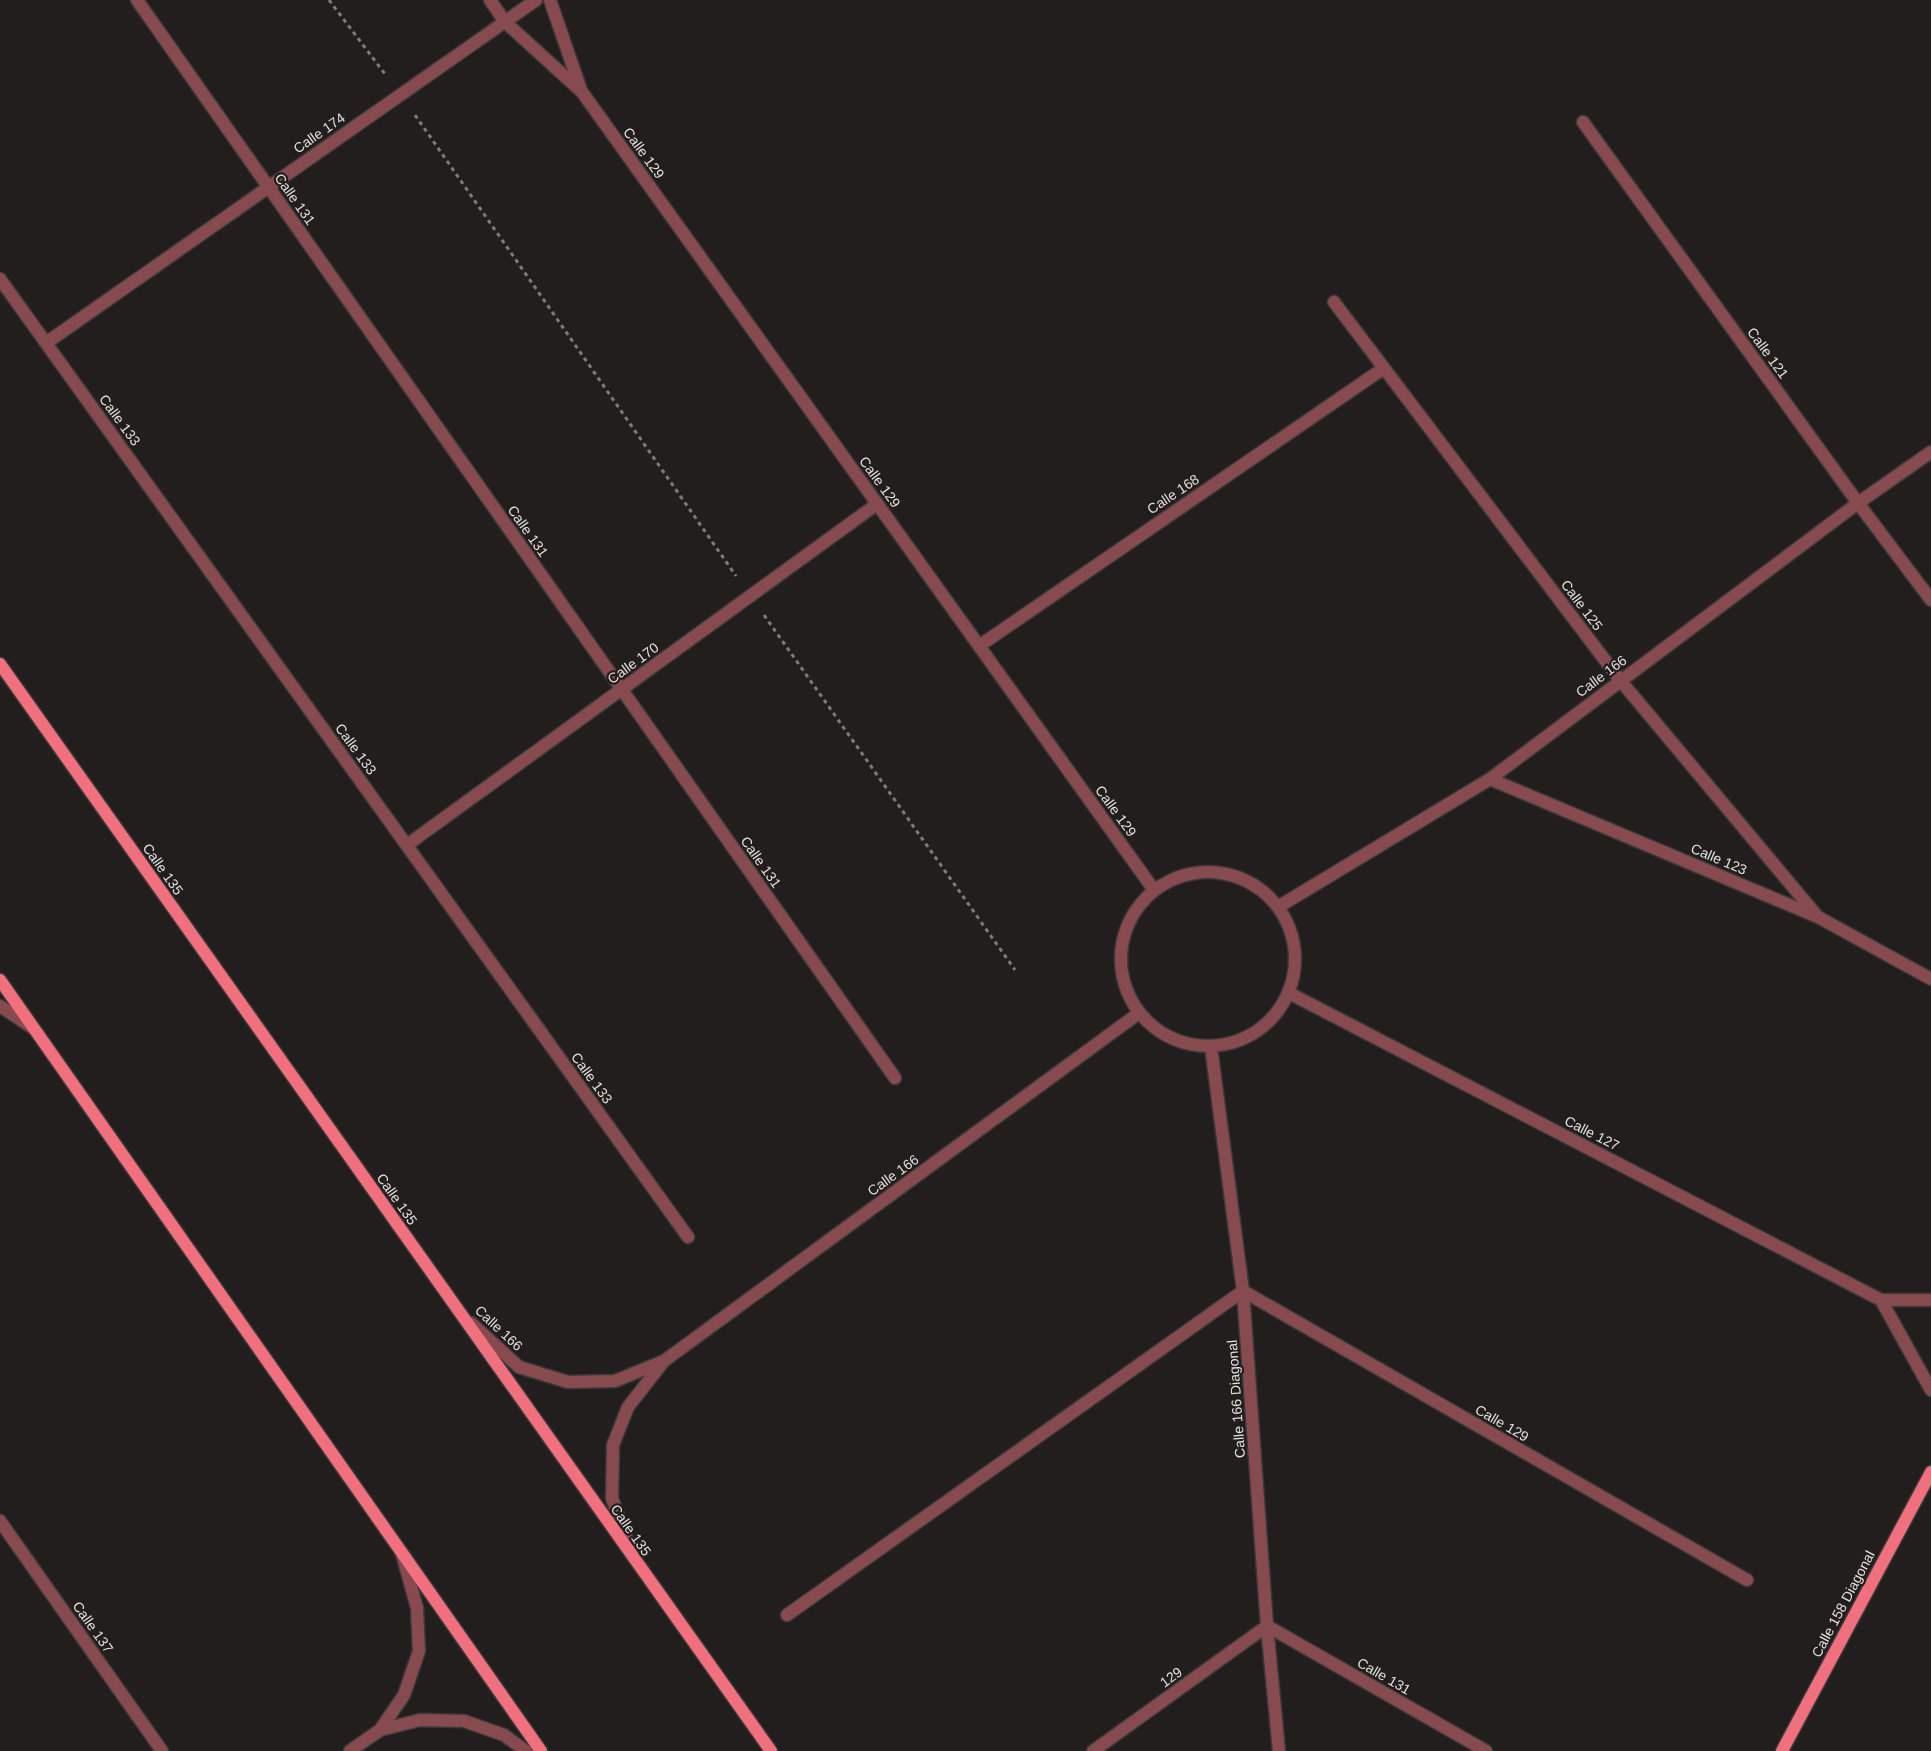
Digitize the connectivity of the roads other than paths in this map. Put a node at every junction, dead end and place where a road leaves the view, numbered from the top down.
1 (137, 0) edge
2 (490, 0) edge
3 (536, 0) edge
4 (550, 0) edge
5 (505, 22) junction
6 (582, 92) junction
7 (1583, 122) dead end
8 (268, 187) junction
9 (0, 279) edge
10 (1334, 302) dead end
11 (46, 343) junction
12 (1384, 368) junction
13 (1931, 452) edge
14 (1858, 503) junction
15 (877, 504) junction
16 (1931, 600) edge
17 (979, 646) junction
18 (0, 664) edge
19 (1620, 680) junction
20 (622, 689) junction
21 (1490, 779) junction
22 (407, 845) junction
23 (1154, 890) junction
24 (1278, 907) junction
25 (1818, 917) junction
26 (1931, 979) edge
27 (0, 980) edge
28 (1289, 994) junction
29 (0, 1006) edge
30 (1140, 1013) junction
31 (34, 1029) junction
32 (1211, 1047) junction
33 (895, 1078) dead end
34 (688, 1237) dead end
35 (1243, 1292) junction
36 (1881, 1300) junction
37 (1931, 1300) edge
38 (458, 1311) junction
39 (664, 1361) junction
40 (1931, 1390) edge
41 (1931, 1472) edge
42 (0, 1521) edge
43 (402, 1552) junction
44 (636, 1562) junction
45 (1747, 1580) dead end
46 (788, 1615) dead end
47 (1267, 1626) junction
48 (380, 1730) junction
49 (769, 1749) edge
50 (162, 1751) edge
51 (350, 1751) edge
52 (526, 1751) edge
53 (542, 1751) edge
54 (1093, 1751) edge
55 (1279, 1751) edge
56 (1486, 1751) edge
57 (1782, 1751) edge

1 - 8 street, Calle 131
2 - 5 street, Calle 129
3 - 5 street, Calle 174
4 - 6 street, Calle 129
5 - 6 street, Calle 129
5 - 8 street, Calle 174
6 - 15 street, Calle 129
7 - 14 street, Calle 121
8 - 11 street, Calle 174
8 - 20 street, Calle 131
9 - 11 street, Calle 133
10 - 12 street, Calle 125
11 - 22 street, Calle 133
12 - 17 street, Calle 168
12 - 19 street, Calle 125
13 - 14 street, Calle 166
14 - 16 street, Calle 121
14 - 19 street, Calle 166
15 - 17 street, Calle 129
15 - 20 street, Calle 170
17 - 23 street, Calle 129
18 - 38 main road, Calle 135
19 - 21 street, Calle 166
19 - 25 street, Calle 125
20 - 22 street, Calle 170
20 - 33 street, Calle 131
21 - 24 street, Calle 166
21 - 25 street, Calle 123
22 - 34 street, Calle 133
23 - 24 street
23 - 30 street
24 - 28 street
25 - 26 street, Calle 123
27 - 31 main road
28 - 32 street
28 - 36 street, Calle 127
29 - 31 street
30 - 32 street
30 - 39 street, Calle 166
31 - 43 main road
32 - 35 street, Calle 166 Diagonal
35 - 45 street, Calle 129
35 - 46 street
35 - 47 street, Calle 166 Diagonal
36 - 37 street, Calle 127
36 - 40 street
38 - 39 street, Calle 166
38 - 44 main road, Calle 135
39 - 44 street, Calle 166
41 - 57 main road, Calle 158 Diagonal
42 - 50 street, Calle 137
43 - 48 street
43 - 53 main road
44 - 49 main road, Calle 135
47 - 54 street, 129
47 - 55 street, Calle 166 Diagonal
47 - 56 street, Calle 131
48 - 51 street
48 - 52 street

